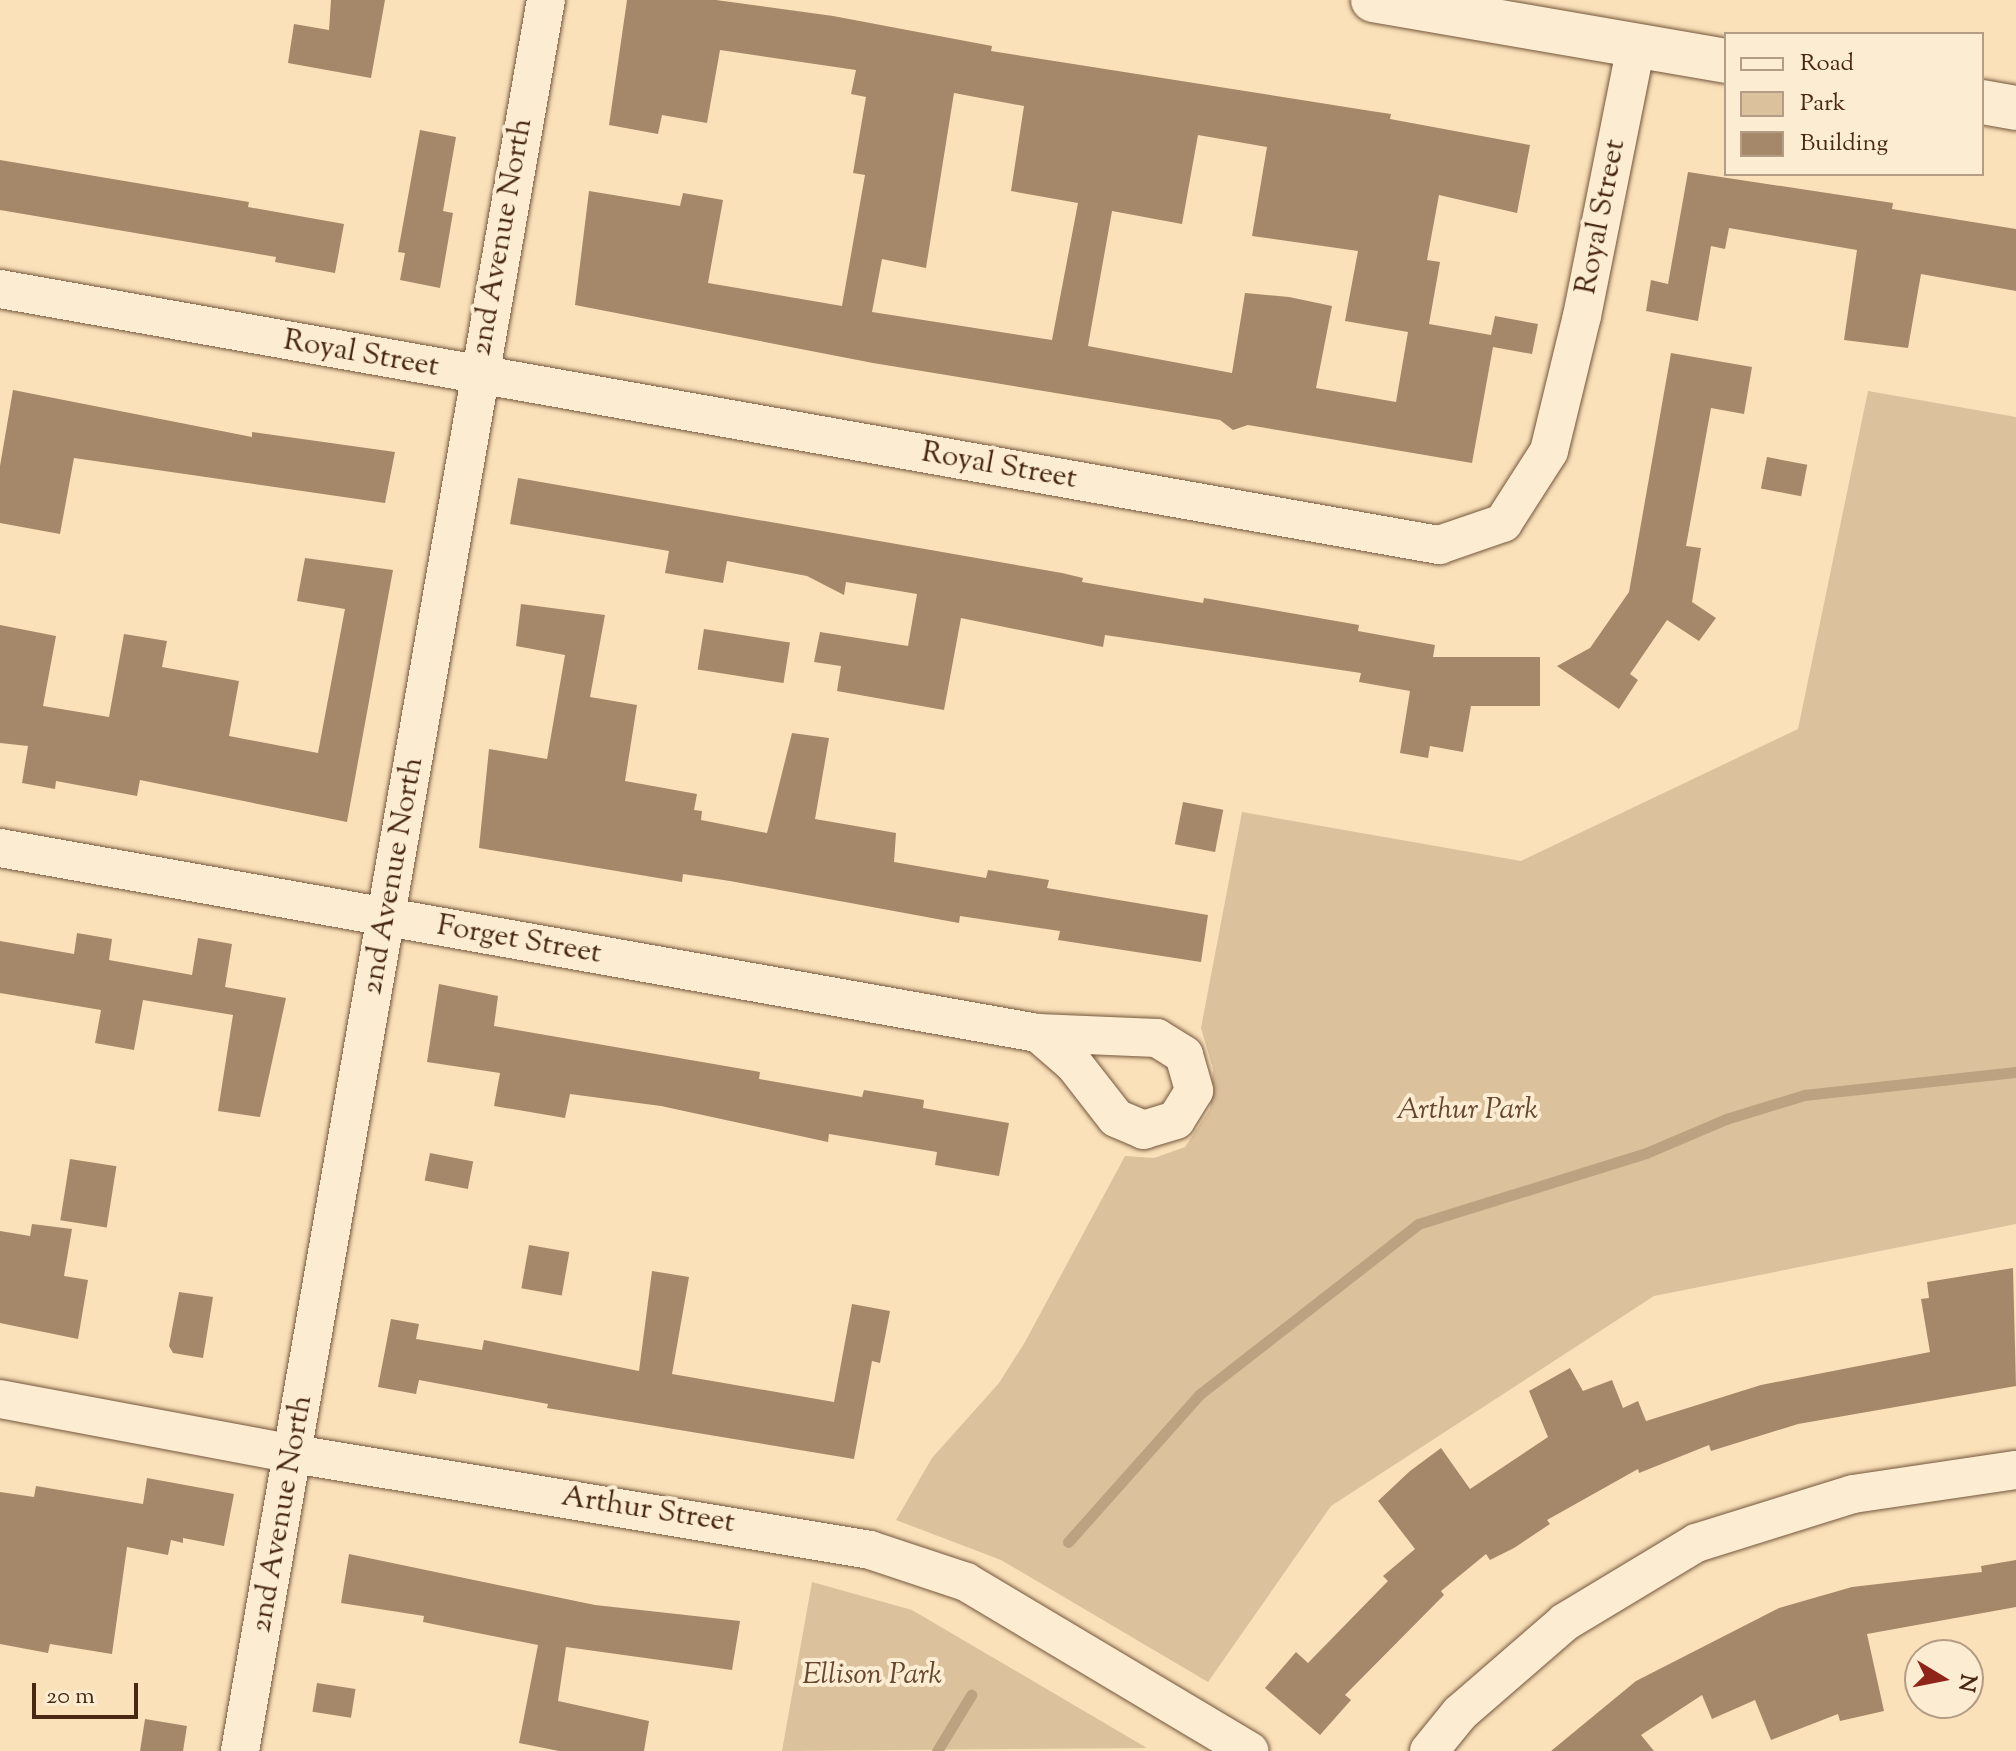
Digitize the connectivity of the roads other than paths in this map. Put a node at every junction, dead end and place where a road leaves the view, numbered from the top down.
1 (546, 0) edge
2 (1373, 0) edge
3 (1463, 8) edge
4 (1636, 46) junction
5 (1724, 61) edge
6 (1984, 102) edge
7 (2016, 108) edge
8 (0, 289) edge
9 (477, 376) junction
10 (0, 848) edge
11 (385, 917) junction
12 (1038, 1033) dead end
13 (0, 1399) edge
14 (294, 1454) junction
15 (2016, 1470) edge
16 (240, 1751) edge
17 (1250, 1751) edge
18 (1429, 1751) edge

1 - 9 street, 2nd Avenue North
2 - 3 street
3 - 4 street
4 - 5 street
4 - 9 street, Royal Street
6 - 7 street
8 - 9 street, Royal Street
9 - 11 street, 2nd Avenue North
10 - 11 street, Forget Street
11 - 12 street, Forget Street
11 - 14 street, 2nd Avenue North
13 - 14 street, Arthur Street
14 - 16 street, 2nd Avenue North
14 - 17 street, Arthur Street
15 - 18 street

